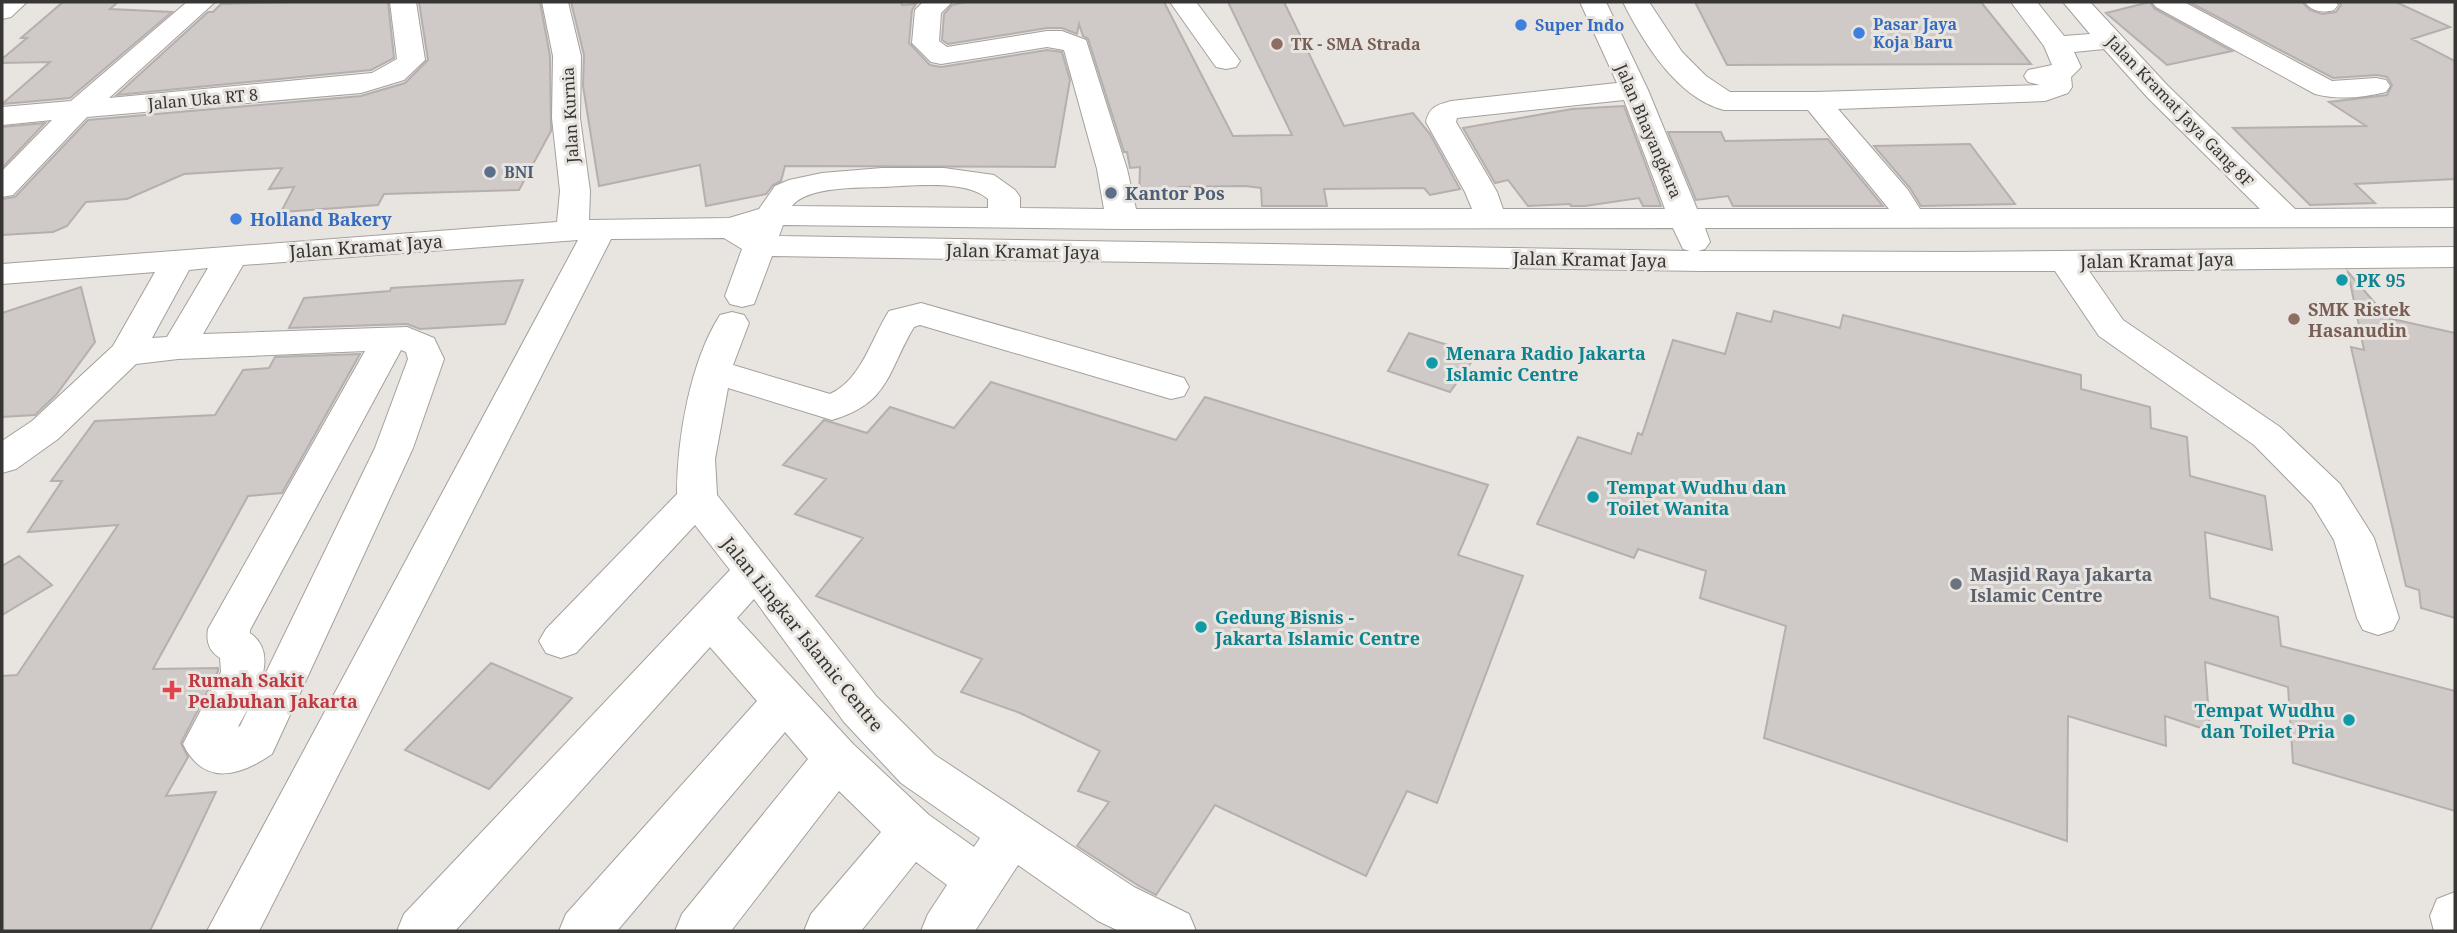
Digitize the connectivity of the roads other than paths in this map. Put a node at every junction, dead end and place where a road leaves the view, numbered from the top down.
1 (14, 2) edge
2 (202, 2) edge
3 (207, 2) edge
4 (403, 2) edge
5 (555, 2) edge
6 (939, 2) edge
7 (1183, 2) edge
8 (1593, 2) edge
9 (1636, 2) edge
10 (2024, 2) edge
11 (2076, 2) edge
12 (2165, 2) edge
13 (2, 10) edge
14 (2110, 40) junction
15 (1612, 42) junction
16 (1659, 43) junction
17 (2057, 45) junction
18 (1226, 61) dead end
19 (2057, 75) junction
20 (1697, 83) junction
21 (2376, 86) dead end
22 (1634, 90) junction
23 (1816, 101) junction
24 (77, 111) junction
25 (2, 116) edge
26 (2, 188) edge
27 (773, 215) junction
28 (1910, 217) junction
29 (2287, 218) junction
30 (2455, 218) edge
31 (1122, 219) junction
32 (1490, 219) junction
33 (1686, 219) junction
34 (731, 228) junction
35 (586, 229) junction
36 (760, 246) junction
37 (231, 257) junction
38 (2455, 257) edge
39 (1702, 261) junction
40 (2066, 261) junction
41 (177, 262) junction
42 (2, 274) edge
43 (390, 338) junction
44 (178, 347) junction
45 (126, 353) junction
46 (713, 371) junction
47 (1171, 387) dead end
48 (2, 459) edge
49 (697, 498) junction
50 (755, 570) junction
51 (2378, 618) dead end
52 (711, 619) junction
53 (304, 637) junction
54 (561, 641) dead end
55 (241, 650) junction
56 (785, 701) junction
57 (837, 758) junction
58 (912, 831) junction
59 (1010, 834) junction
60 (979, 879) junction
61 (232, 931) edge
62 (422, 931) edge
63 (584, 931) edge
64 (700, 931) edge
65 (829, 931) edge
66 (946, 931) edge
67 (1171, 931) edge

1 - 13 street
2 - 3 street
2 - 24 street
4 - 24 street, Jalan Uka RT 8
5 - 35 street, Jalan Kurnia
6 - 31 street
7 - 18 street
8 - 15 street, Jalan Bhayangkara
9 - 16 street
10 - 17 street
11 - 14 street, Jalan Kramat Jaya Gang 8F
12 - 21 street
14 - 17 street
14 - 29 street, Jalan Kramat Jaya Gang 8F
15 - 16 street
15 - 22 street, Jalan Bhayangkara
16 - 20 street
17 - 19 street
19 - 20 street
19 - 23 street
20 - 23 street
22 - 32 street
22 - 33 street, Jalan Bhayangkara
23 - 28 street
24 - 25 street, Jalan Uka RT 8
24 - 26 street
27 - 31 street, Jalan Kramat Jaya
27 - 34 street, Jalan Kramat Jaya
27 - 36 street
28 - 29 street, Jalan Kramat Jaya
28 - 33 street, Jalan Kramat Jaya
29 - 30 street, Jalan Kramat Jaya
31 - 32 street, Jalan Kramat Jaya
32 - 33 street, Jalan Kramat Jaya
33 - 39 street, Jalan Bhayangkara
34 - 35 street, Jalan Kramat Jaya
34 - 36 street
35 - 37 street, Jalan Kramat Jaya
35 - 61 street
36 - 39 street, Jalan Kramat Jaya
36 - 46 street
37 - 41 street, Jalan Kramat Jaya
37 - 44 street
38 - 40 street, Jalan Kramat Jaya
39 - 40 street, Jalan Kramat Jaya
40 - 51 street
41 - 42 street, Jalan Kramat Jaya
41 - 45 street
43 - 44 street
43 - 53 street
43 - 55 street
44 - 45 street
45 - 48 street
46 - 47 street
46 - 49 street
49 - 50 street, Jalan Lingkar Islamic Centre
49 - 54 street
50 - 52 street
50 - 59 street, Jalan Lingkar Islamic Centre
52 - 56 street
52 - 62 street
53 - 55 street
53 - 55 street
56 - 57 street
56 - 63 street
57 - 58 street
57 - 64 street
58 - 60 street
58 - 65 street
59 - 60 street
59 - 67 street, Jalan Lingkar Islamic Centre
60 - 66 street

